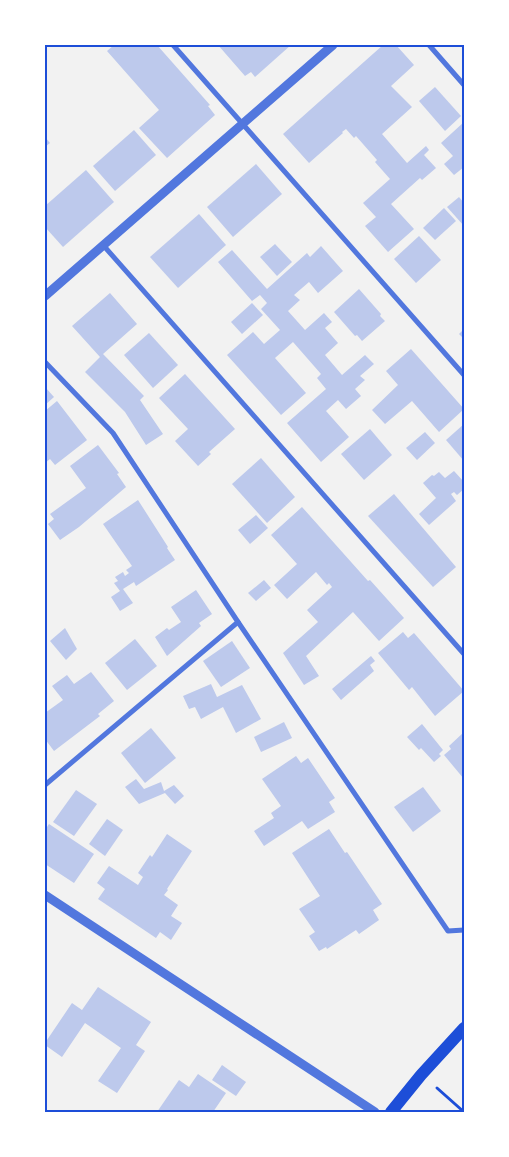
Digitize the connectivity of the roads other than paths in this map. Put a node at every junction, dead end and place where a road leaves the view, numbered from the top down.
1 (173, 45) edge
2 (333, 45) edge
3 (429, 45) edge
4 (464, 85) edge
5 (242, 124) junction
6 (103, 245) junction
7 (45, 296) edge
8 (45, 362) edge
9 (464, 375) edge
10 (238, 622) junction
11 (464, 654) edge
12 (45, 785) edge
13 (45, 895) edge
14 (464, 930) edge
15 (464, 1028) edge
16 (375, 1112) edge
17 (391, 1112) edge

1 - 5 street
2 - 5 street
3 - 4 street
5 - 6 street
5 - 9 street
6 - 7 street
6 - 11 street
8 - 10 street
10 - 12 street
10 - 14 street
13 - 16 street
15 - 17 main road

